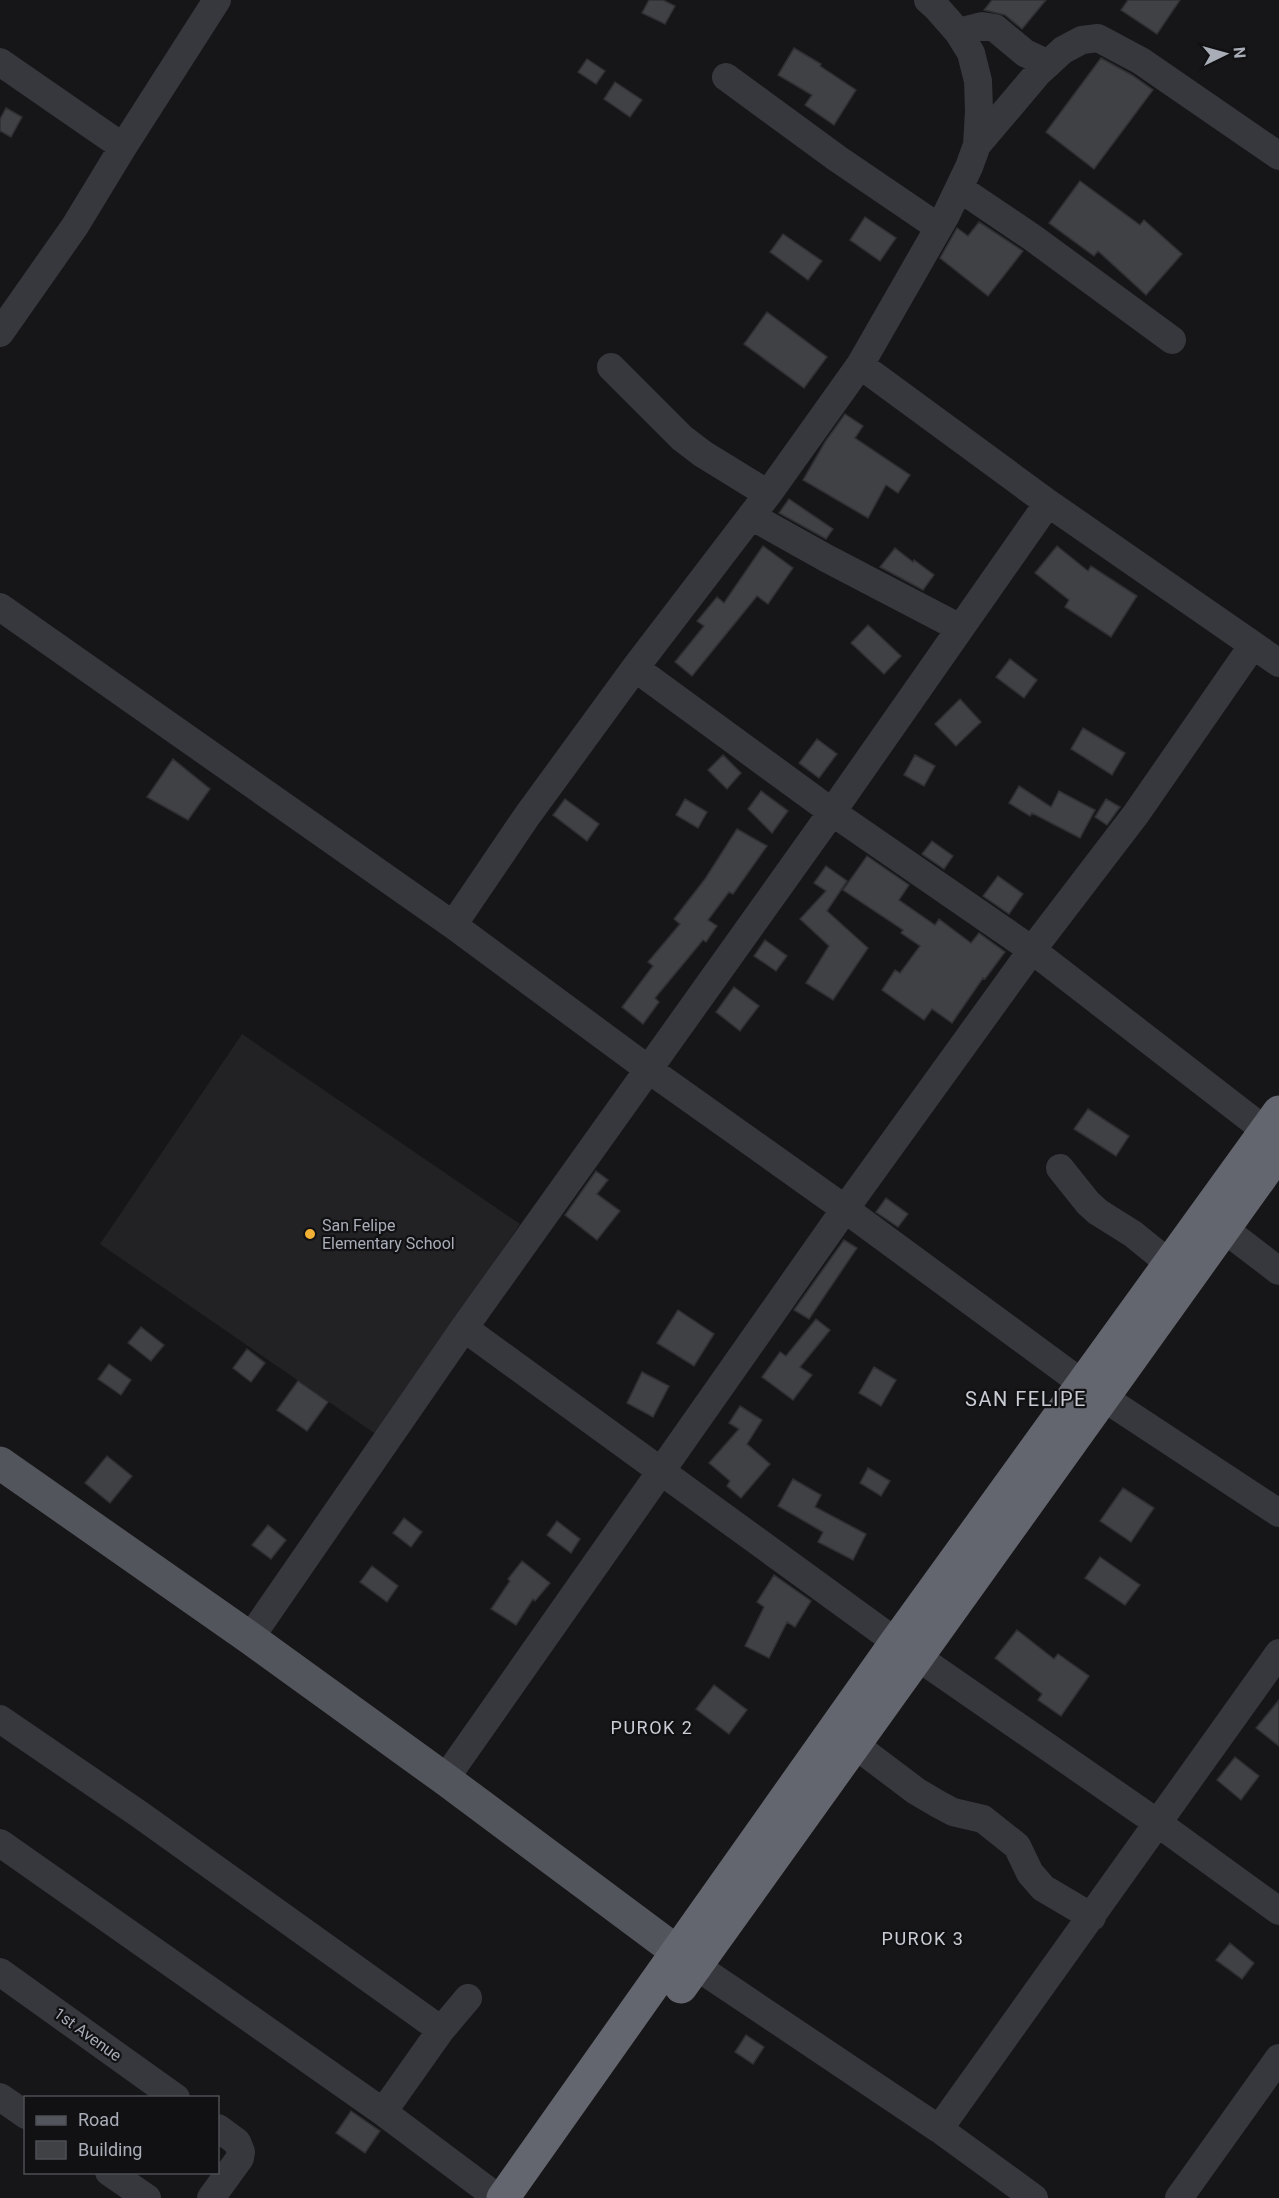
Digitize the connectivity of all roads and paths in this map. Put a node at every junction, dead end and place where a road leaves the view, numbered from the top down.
1 (217, 0) edge
2 (927, 0) edge
3 (958, 32) junction
4 (0, 62) edge
5 (1048, 64) junction
6 (726, 77) dead end
7 (977, 145) junction
8 (123, 147) junction
9 (1279, 156) edge
10 (959, 188) junction
11 (938, 227) junction
12 (0, 333) edge
13 (1172, 340) dead end
14 (860, 365) junction
15 (611, 367) dead end
16 (768, 494) junction
17 (1048, 503) junction
18 (751, 516) junction
19 (0, 607) edge
20 (960, 628) junction
21 (1253, 645) junction
22 (1279, 663) edge
23 (634, 668) junction
24 (832, 812) junction
25 (453, 925) junction
26 (1032, 950) junction
27 (648, 1070) junction
28 (1275, 1131) edge
29 (1060, 1168) dead end
30 (845, 1209) junction
31 (1214, 1222) junction
32 (1170, 1264) junction
33 (1279, 1271) edge
34 (464, 1328) junction
35 (1093, 1390) junction
36 (0, 1463) edge
37 (661, 1471) junction
38 (1279, 1513) edge
39 (250, 1638) junction
40 (907, 1649) junction
41 (1279, 1653) edge
42 (0, 1719) edge
43 (855, 1745) junction
44 (445, 1779) junction
45 (1159, 1824) junction
46 (0, 1843) edge
47 (1279, 1911) edge
48 (1092, 1917) junction
49 (687, 1960) junction
50 (0, 1972) edge
51 (468, 1998) dead end
52 (441, 2030) junction
53 (1279, 2058) edge
54 (175, 2096) edge
55 (0, 2097) edge
56 (383, 2112) junction
57 (24, 2114) edge
58 (219, 2129) edge
59 (939, 2129) junction
60 (113, 2174) edge
61 (147, 2198) edge
62 (211, 2198) edge
63 (498, 2198) edge
64 (503, 2198) edge
65 (531, 2198) edge
66 (1034, 2198) edge
67 (1179, 2198) edge

1 - 8 street
2 - 3 street
3 - 5 street
3 - 7 street
4 - 8 street
5 - 7 street
5 - 9 street
6 - 11 street
7 - 10 street
8 - 12 street
10 - 11 street
10 - 13 street
11 - 14 street
14 - 16 street
14 - 17 street
15 - 16 street
16 - 18 street
17 - 20 street
17 - 21 street
18 - 20 street
18 - 23 street
19 - 25 street
20 - 24 street
21 - 22 street
21 - 26 street
23 - 24 street
23 - 25 street
24 - 26 street
24 - 27 street
25 - 27 street
26 - 28 street
26 - 30 street
27 - 30 street
27 - 34 street
28 - 31 highway
29 - 32 street
30 - 35 street
30 - 37 street
31 - 32 highway
31 - 33 street
31 - 35 highway
32 - 35 highway
34 - 37 street
34 - 39 street
35 - 38 street
35 - 40 highway
36 - 39 main road
37 - 40 street
37 - 44 street
39 - 44 main road
40 - 43 highway
40 - 45 street
40 - 49 highway
41 - 45 street
42 - 52 street
43 - 48 street
43 - 49 highway
44 - 49 main road
45 - 47 street
45 - 48 street
46 - 56 street
48 - 59 street
49 - 59 street
49 - 64 highway
49 - 65 highway
50 - 54 street, 1st Avenue
51 - 52 street
52 - 56 street
53 - 67 street
55 - 57 street
56 - 63 street
58 - 62 street
59 - 66 street
60 - 61 street

